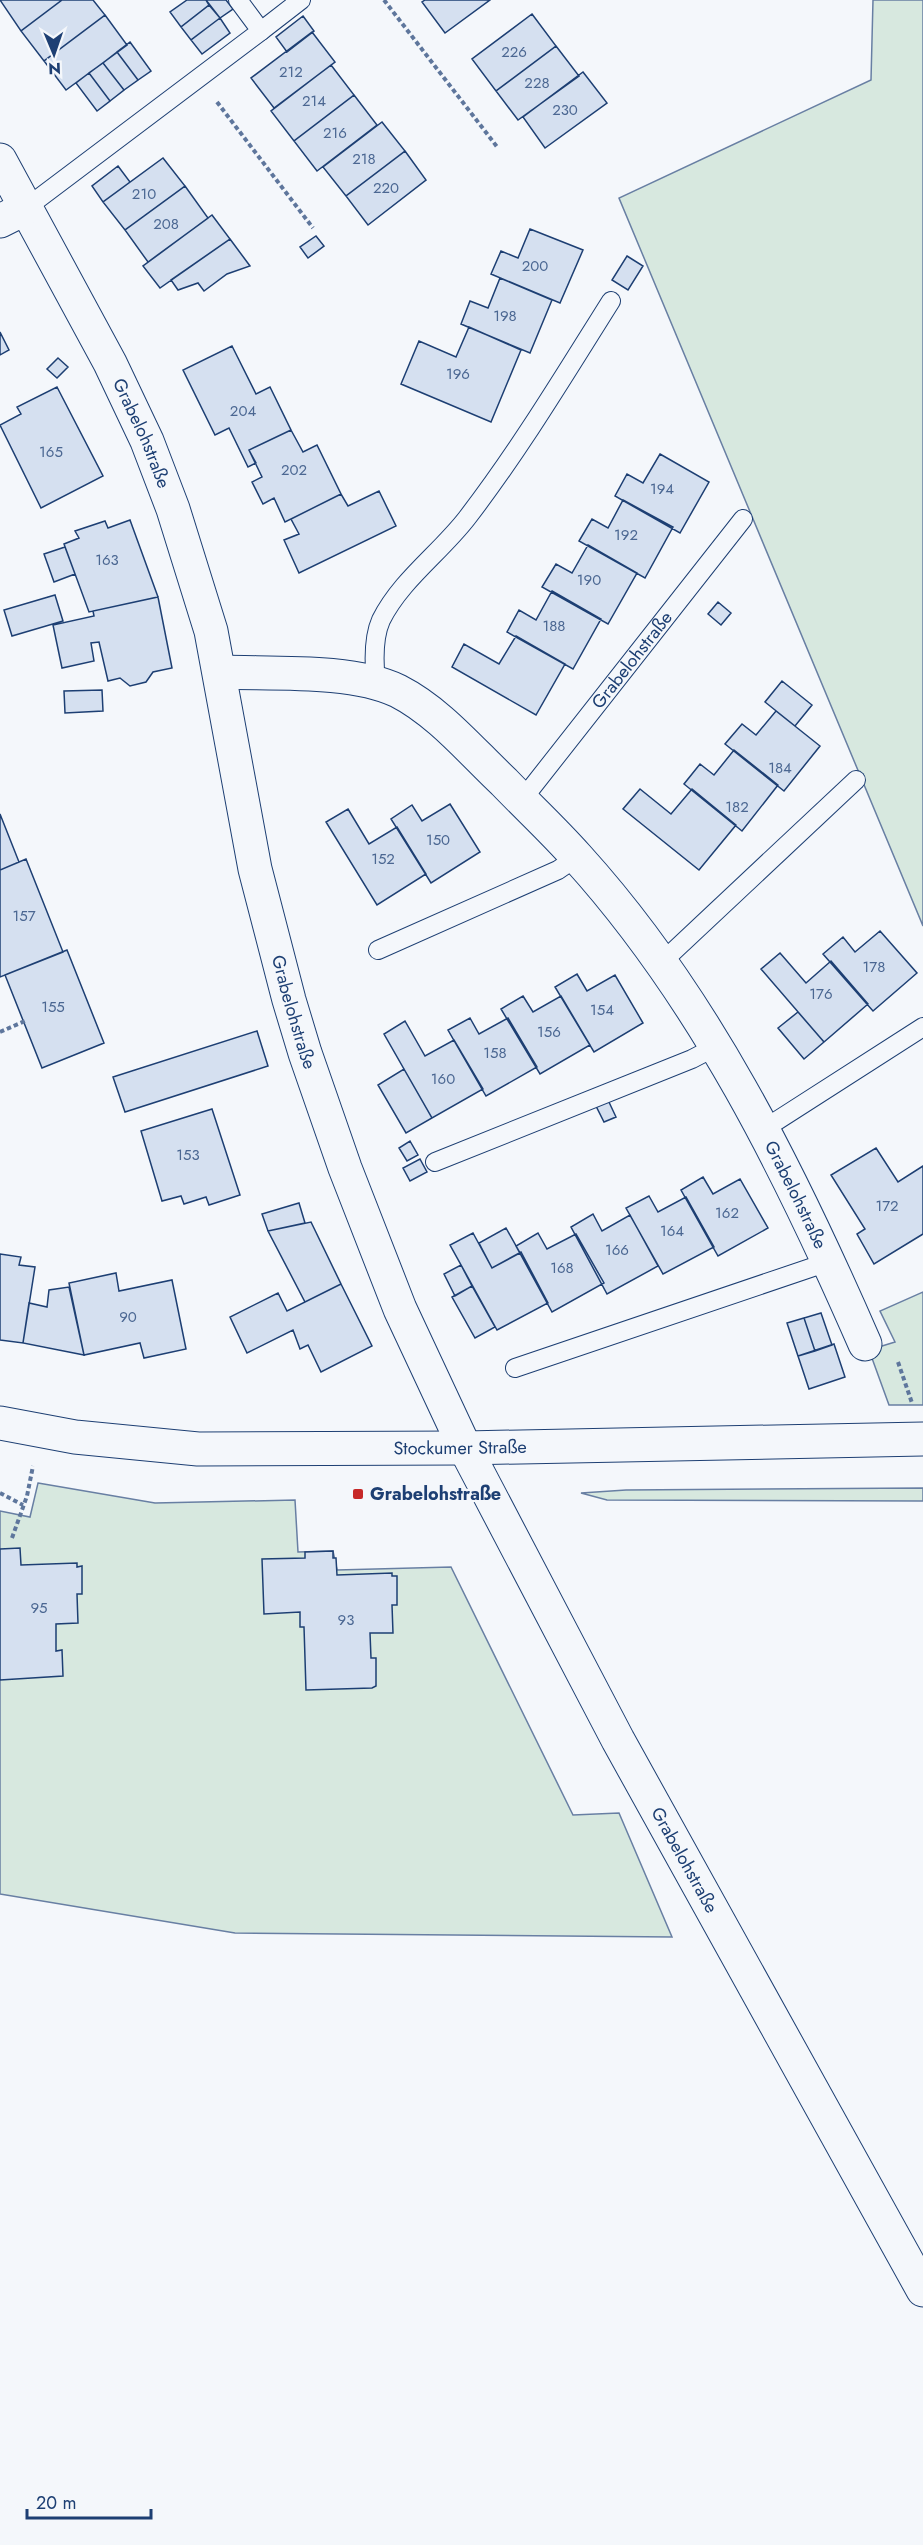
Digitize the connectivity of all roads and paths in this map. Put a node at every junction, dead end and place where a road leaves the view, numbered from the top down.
1 (238, 0) edge
2 (301, 0) edge
3 (384, 0) edge
4 (261, 31) junction
5 (199, 77) junction
6 (498, 148) dead end
7 (0, 160) edge
8 (13, 214) edge
9 (313, 228) dead end
10 (611, 301) dead end
11 (743, 519) dead end
12 (221, 672) junction
13 (376, 683) junction
14 (856, 780) dead end
15 (522, 800) junction
16 (577, 856) junction
17 (378, 950) dead end
18 (661, 963) junction
19 (25, 1022) dead end
20 (923, 1027) edge
21 (0, 1032) edge
22 (715, 1047) junction
23 (764, 1129) junction
24 (435, 1162) dead end
25 (828, 1262) junction
26 (865, 1344) dead end
27 (515, 1368) dead end
28 (0, 1423) edge
29 (923, 1439) edge
30 (465, 1448) junction
31 (32, 1479) dead end
32 (0, 1493) edge
33 (24, 1505) junction
34 (12, 1538) dead end
35 (923, 2290) edge

1 - 4 lane
2 - 4 lane
3 - 6 path
4 - 5 lane
5 - 8 lane
5 - 9 path
7 - 8 street, Grabelohstraße
8 - 12 street, Grabelohstraße
10 - 13 lane
11 - 15 lane, Grabelohstraße
12 - 13 street, Grabelohstraße
12 - 30 street, Grabelohstraße
13 - 15 street, Grabelohstraße
14 - 18 lane
15 - 16 street, Grabelohstraße
16 - 17 lane
16 - 18 street, Grabelohstraße
18 - 22 street, Grabelohstraße
19 - 21 path
20 - 23 lane, Grabelohstraße
22 - 23 street, Grabelohstraße
22 - 24 lane
23 - 25 street, Grabelohstraße
25 - 26 street, Grabelohstraße
25 - 27 lane, Grabelohstraße
28 - 30 street, Stockumer Straße
29 - 30 street, Stockumer Straße
30 - 35 street, Grabelohstraße
31 - 33 path
32 - 33 path
33 - 34 path

